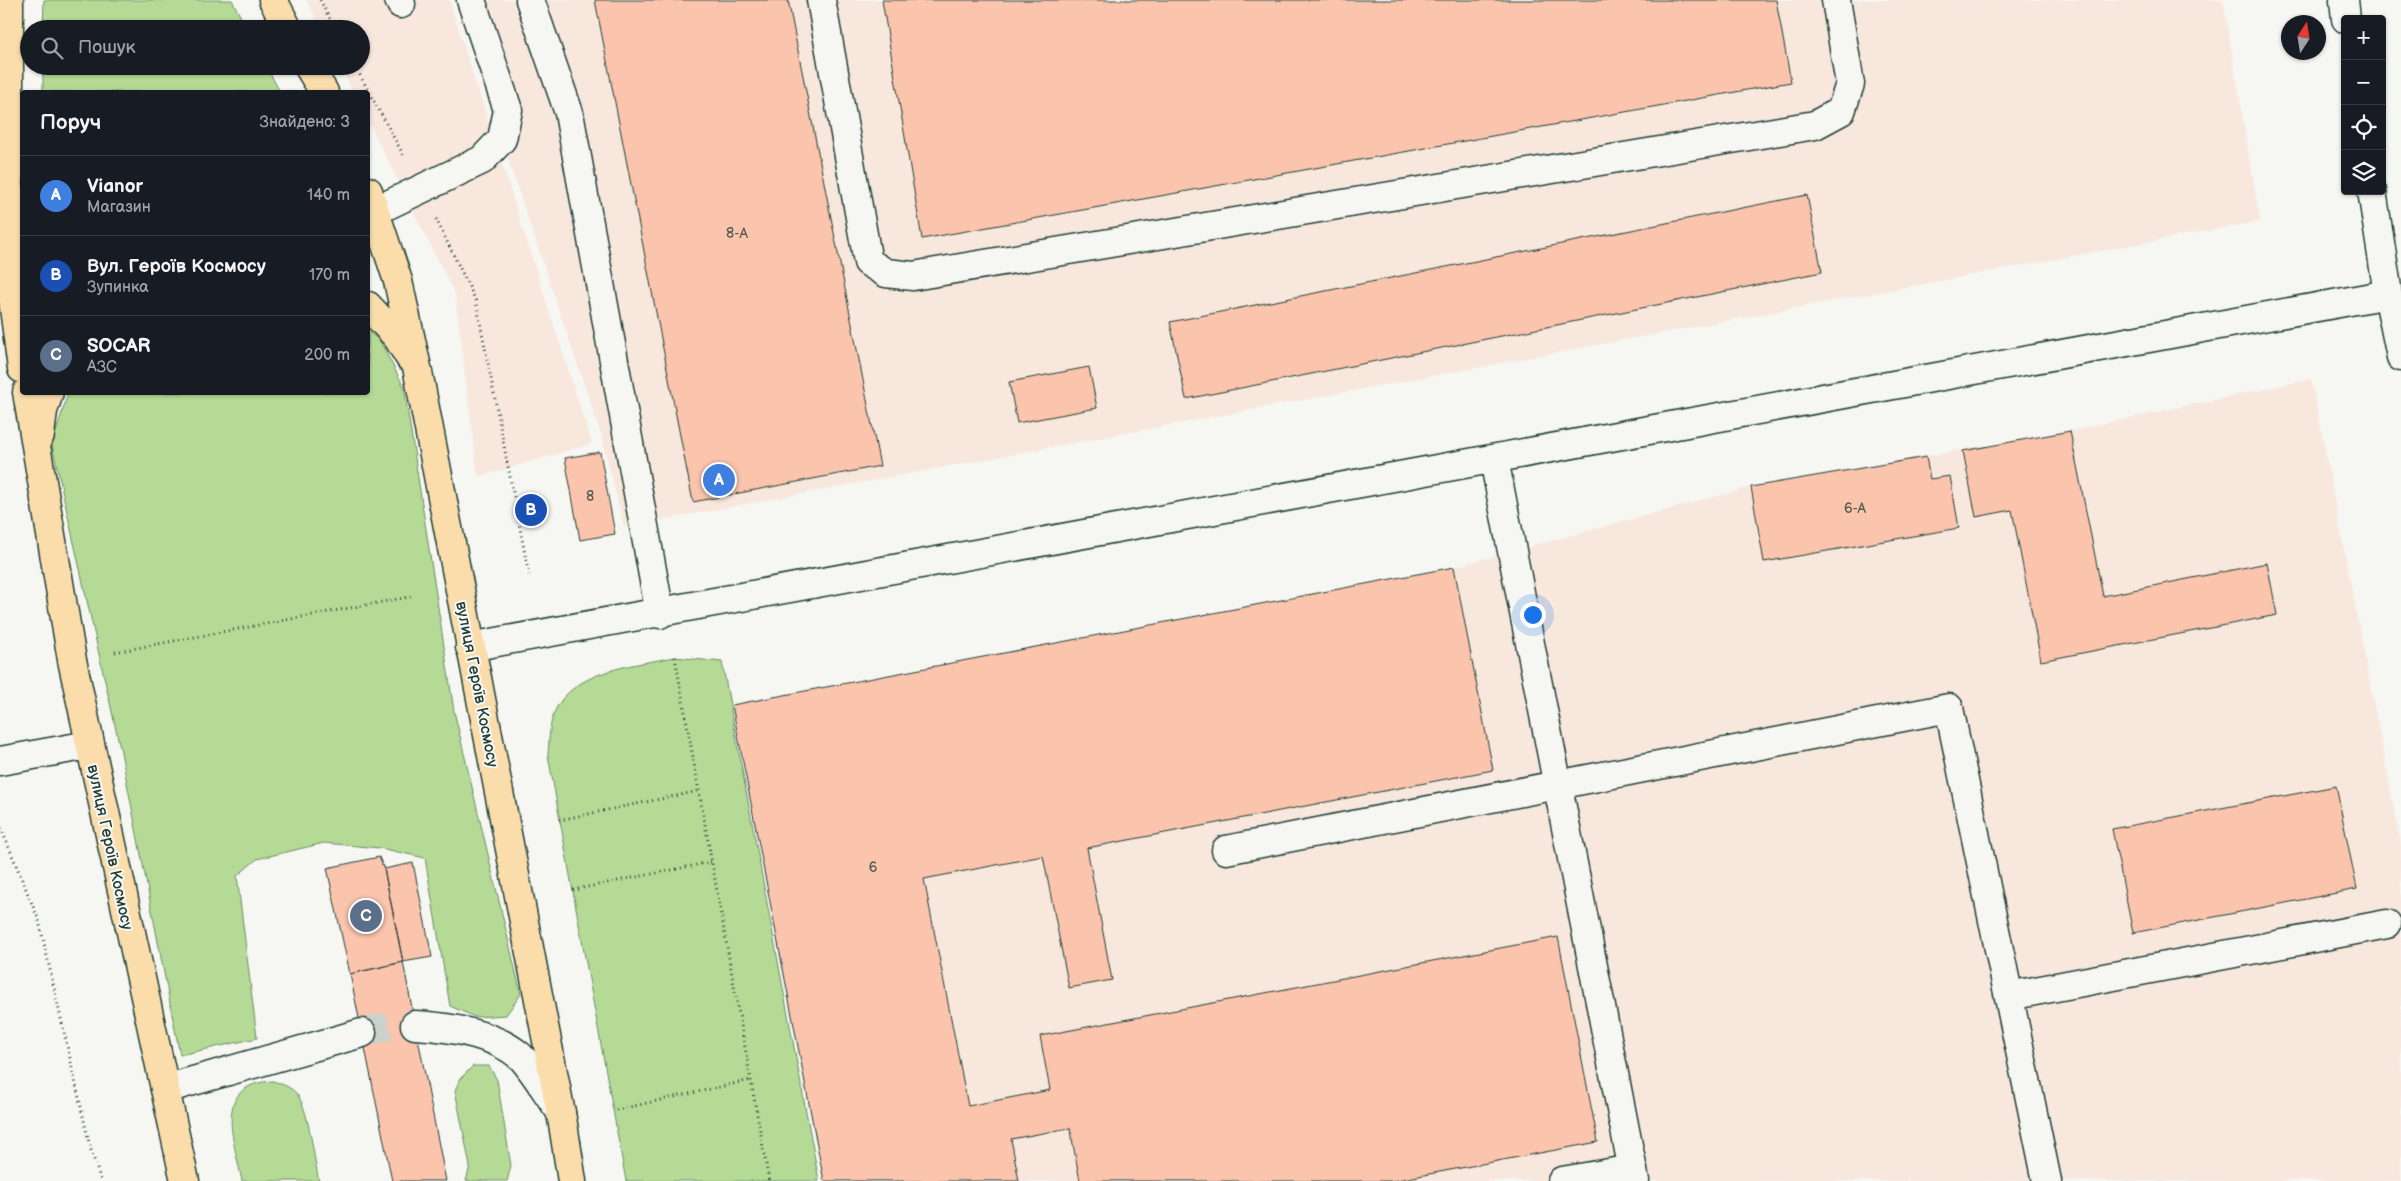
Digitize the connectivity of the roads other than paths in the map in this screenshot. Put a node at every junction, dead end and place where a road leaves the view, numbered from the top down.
1 (10, 0) edge
2 (273, 0) edge
3 (471, 0) edge
4 (530, 0) edge
5 (821, 0) edge
6 (1836, 0) edge
7 (2344, 0) edge
8 (2346, 15) edge
9 (283, 20) edge
10 (314, 75) edge
11 (323, 90) edge
12 (2373, 195) edge
13 (371, 201) edge
14 (2388, 294) junction
15 (370, 308) edge
16 (20, 354) edge
17 (2401, 357) edge
18 (418, 372) junction
19 (28, 395) edge
20 (49, 395) edge
21 (38, 451) junction
22 (1494, 460) junction
23 (660, 614) junction
24 (470, 647) junction
25 (89, 745) junction
26 (0, 761) edge
27 (1558, 785) junction
28 (1226, 850) dead end
29 (2387, 924) dead end
30 (2009, 996) junction
31 (415, 1025) tunnel mouth
32 (362, 1033) tunnel mouth
33 (165, 1089) junction
34 (562, 1118) junction
35 (1634, 1175) edge
36 (185, 1181) edge
37 (554, 1181) edge
38 (572, 1181) edge
39 (1562, 1181) edge
40 (2047, 1181) edge

1 - 16 main road
2 - 9 main road
3 - 13 street
4 - 23 street
5 - 6 street
7 - 8 street
10 - 11 main road
12 - 14 street
13 - 18 main road, вулиця Героїв Космосу
14 - 17 street
14 - 22 street
15 - 18 main road
18 - 24 main road, вулиця Героїв Космосу
19 - 21 main road, вулиця Героїв Космосу
20 - 21 main road
21 - 25 main road, вулиця Героїв Космосу
22 - 23 street
22 - 27 street
23 - 24 street
24 - 34 main road, вулиця Героїв Космосу
25 - 26 street
25 - 33 main road, вулиця Героїв Космосу
27 - 28 street
27 - 30 street
27 - 35 street
29 - 30 street
30 - 40 street
31 - 34 street
32 - 33 street
33 - 36 main road, вулиця Героїв Космосу
34 - 37 main road
34 - 38 main road, вулиця Героїв Космосу
35 - 39 street

